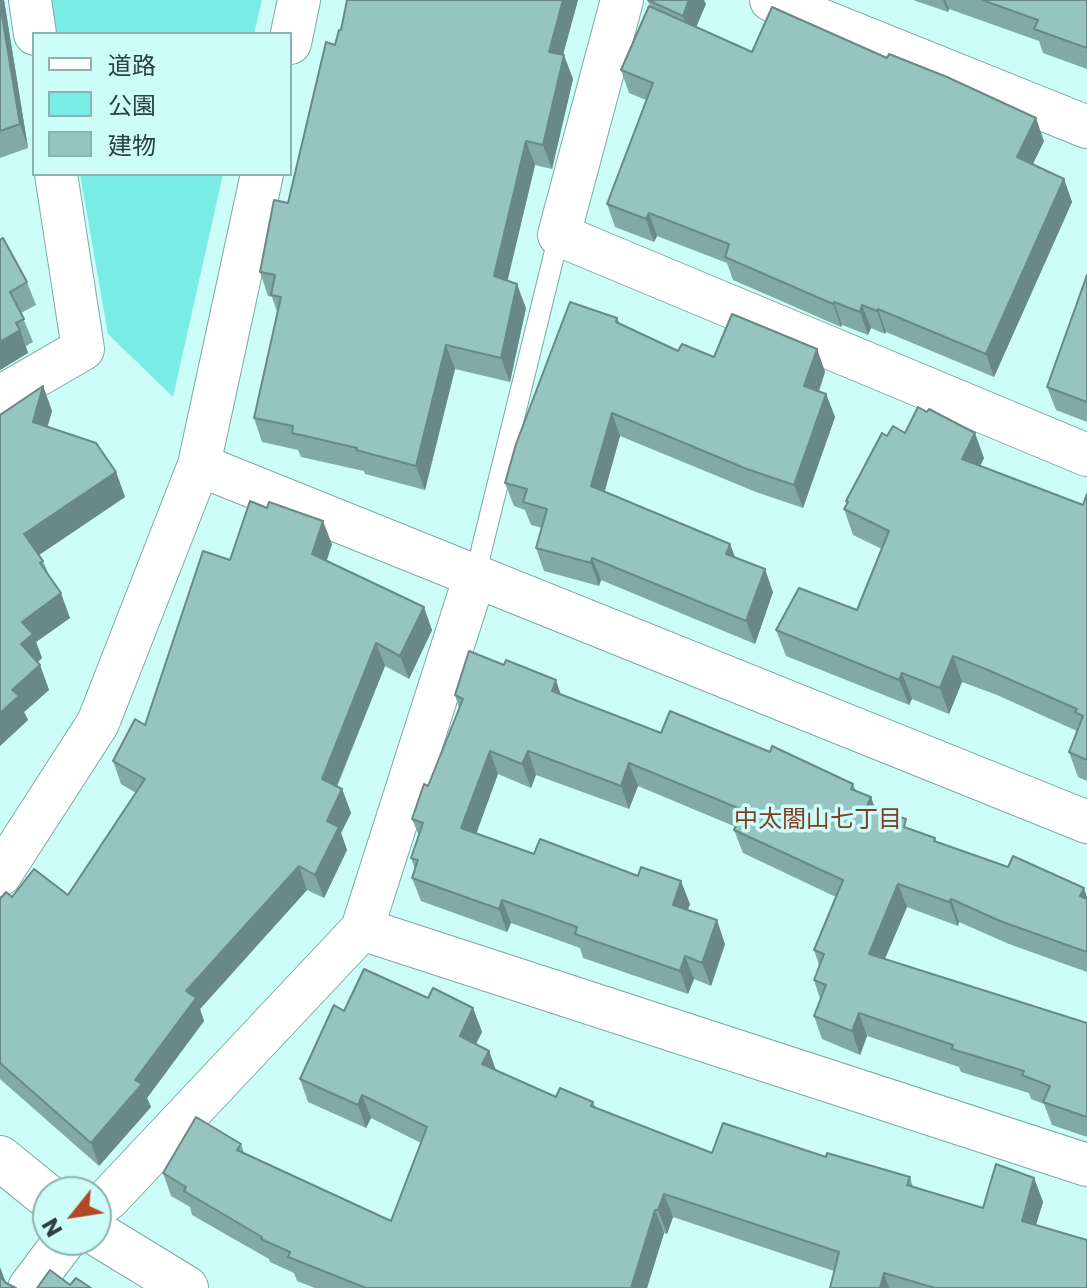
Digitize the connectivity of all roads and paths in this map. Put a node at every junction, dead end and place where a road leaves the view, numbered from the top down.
1 (30, 0) edge
2 (299, 0) edge
3 (622, 0) edge
4 (771, 0) edge
5 (35, 32) edge
6 (292, 33) edge
7 (1087, 127) edge
8 (56, 176) edge
9 (262, 176) edge
10 (559, 235) junction
11 (0, 397) edge
12 (1087, 455) edge
13 (199, 465) junction
14 (475, 576) junction
15 (1087, 822) edge
16 (0, 875) edge
17 (362, 929) junction
18 (0, 1158) edge
19 (1087, 1165) edge
20 (32, 1184) edge
21 (112, 1195) edge
22 (112, 1243) edge
23 (53, 1256) edge
24 (29, 1288) edge
25 (186, 1288) edge

1 - 5 street
2 - 6 street
3 - 10 street
4 - 7 street
8 - 11 street
9 - 13 street
10 - 12 street
10 - 14 lane
13 - 14 street
13 - 16 street
14 - 15 street
14 - 17 street
17 - 19 street
17 - 21 street
18 - 20 street
22 - 25 street
23 - 24 street

